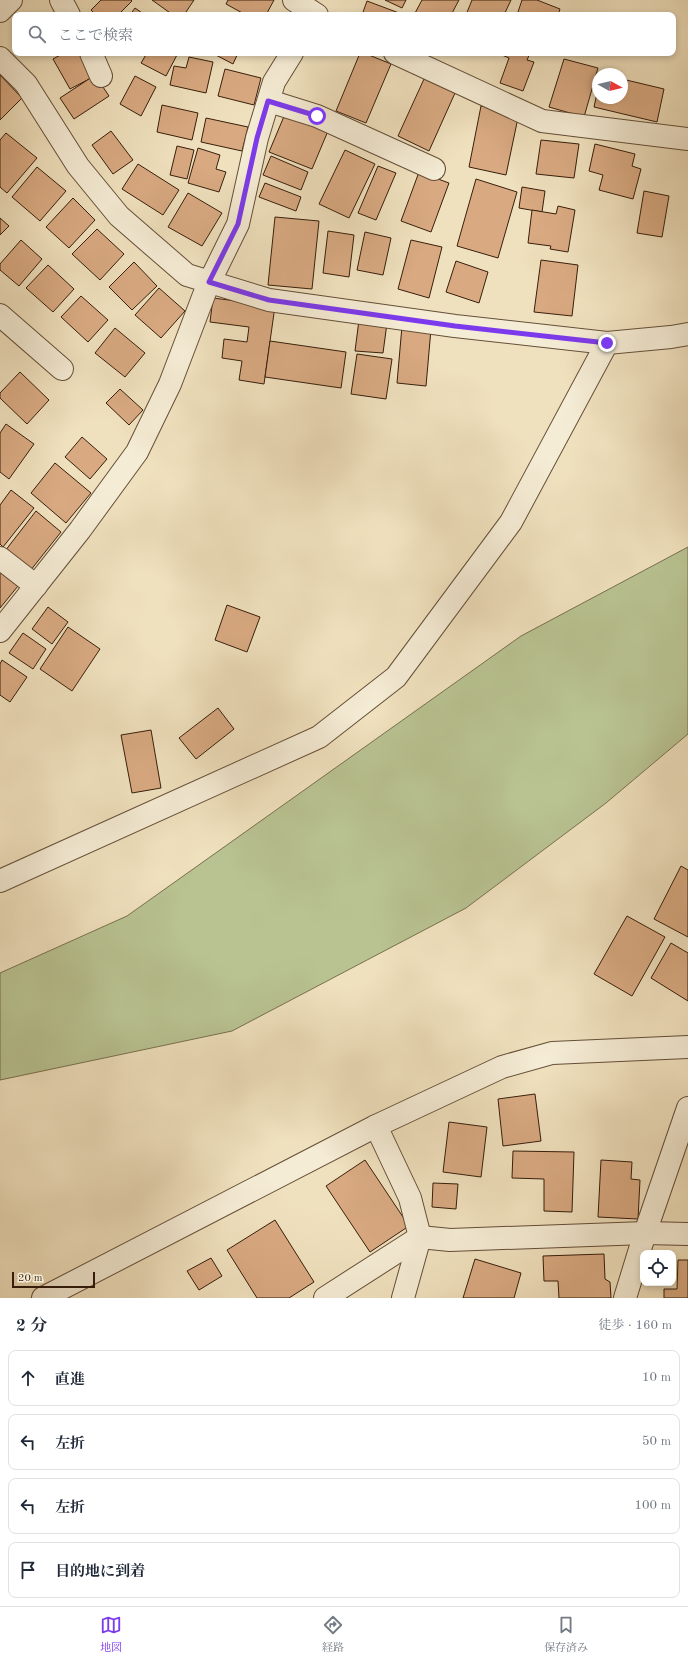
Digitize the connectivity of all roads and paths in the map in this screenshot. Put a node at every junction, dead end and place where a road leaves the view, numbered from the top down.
1 (11, 0) edge
2 (60, 0) edge
3 (294, 0) edge
4 (0, 11) edge
5 (67, 12) edge
6 (312, 12) edge
7 (92, 56) edge
8 (290, 56) edge
9 (402, 56) edge
10 (0, 58) edge
11 (101, 76) dead end
12 (268, 101) junction
13 (688, 139) edge
14 (434, 169) dead end
15 (209, 282) junction
16 (0, 315) edge
17 (688, 334) edge
18 (607, 343) junction
19 (62, 370) dead end
20 (0, 558) edge
21 (36, 586) junction
22 (0, 631) edge
23 (0, 881) edge
24 (688, 1047) edge
25 (688, 1108) edge
26 (376, 1126) junction
27 (645, 1233) junction
28 (688, 1234) edge
29 (420, 1237) junction
30 (43, 1298) edge
31 (325, 1298) edge
32 (403, 1298) edge
33 (625, 1298) edge

1 - 4 street
2 - 5 street
3 - 6 street
7 - 11 street
8 - 12 street
9 - 13 street
10 - 15 street
12 - 14 street
12 - 15 street
15 - 18 street
15 - 21 street
16 - 19 street
17 - 18 street
18 - 23 street
20 - 21 street
21 - 22 street
24 - 26 street
25 - 27 street
26 - 29 street
26 - 30 street
27 - 28 street
27 - 29 street
27 - 33 street
29 - 31 street
29 - 32 street

